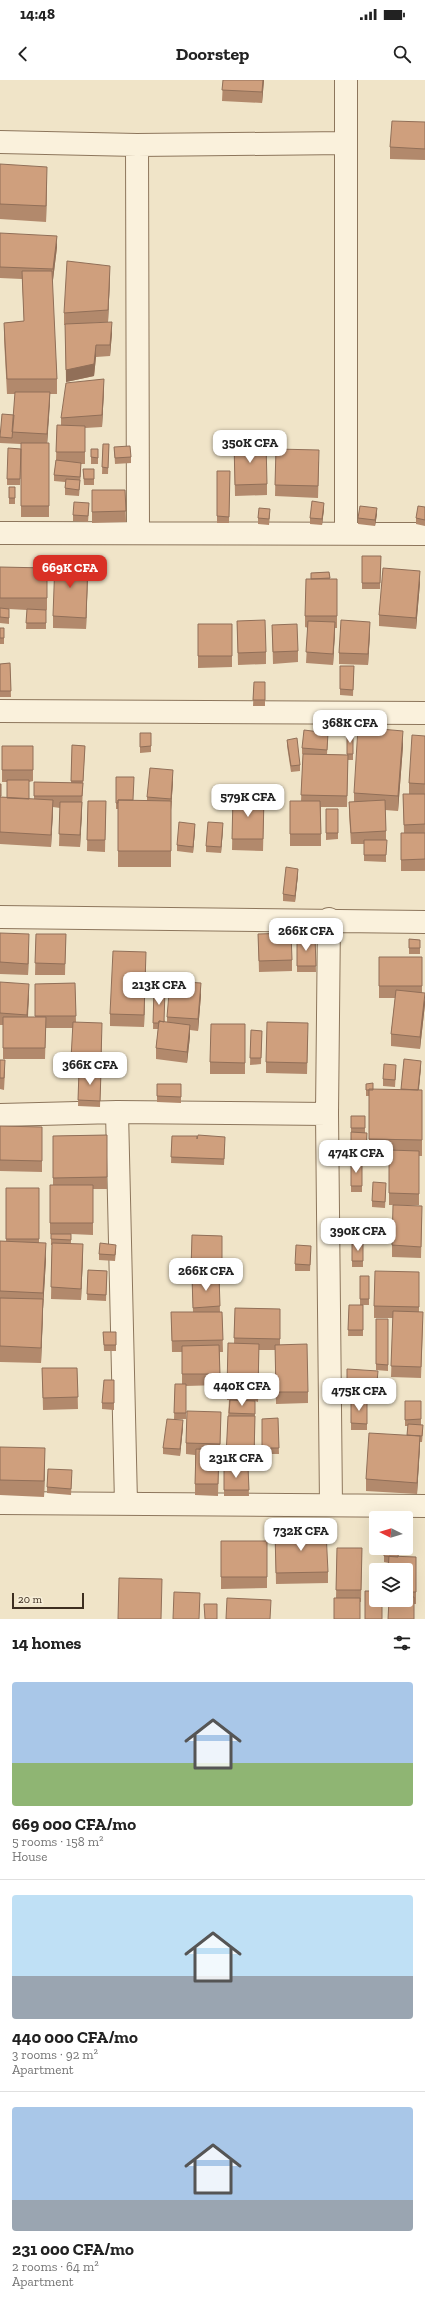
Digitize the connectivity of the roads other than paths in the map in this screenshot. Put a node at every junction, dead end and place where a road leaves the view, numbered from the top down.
1 (346, 80) edge
2 (0, 142) edge
3 (346, 143) junction
4 (137, 145) junction
5 (0, 533) edge
6 (138, 533) junction
7 (346, 534) junction
8 (425, 534) edge
9 (0, 711) edge
10 (425, 713) edge
11 (0, 917) edge
12 (330, 919) junction
13 (425, 922) edge
14 (117, 1112) junction
15 (327, 1114) junction
16 (0, 1115) edge
17 (0, 1503) edge
18 (126, 1504) junction
19 (331, 1505) junction
20 (425, 1506) edge

1 - 3 street
2 - 4 street
3 - 4 street
3 - 7 street
4 - 6 street
5 - 6 street
6 - 7 street
7 - 8 street
9 - 10 street
11 - 12 street
12 - 13 street
12 - 15 street
14 - 15 street
14 - 16 street
14 - 18 street
15 - 19 street
17 - 18 street
18 - 19 street
19 - 20 street

